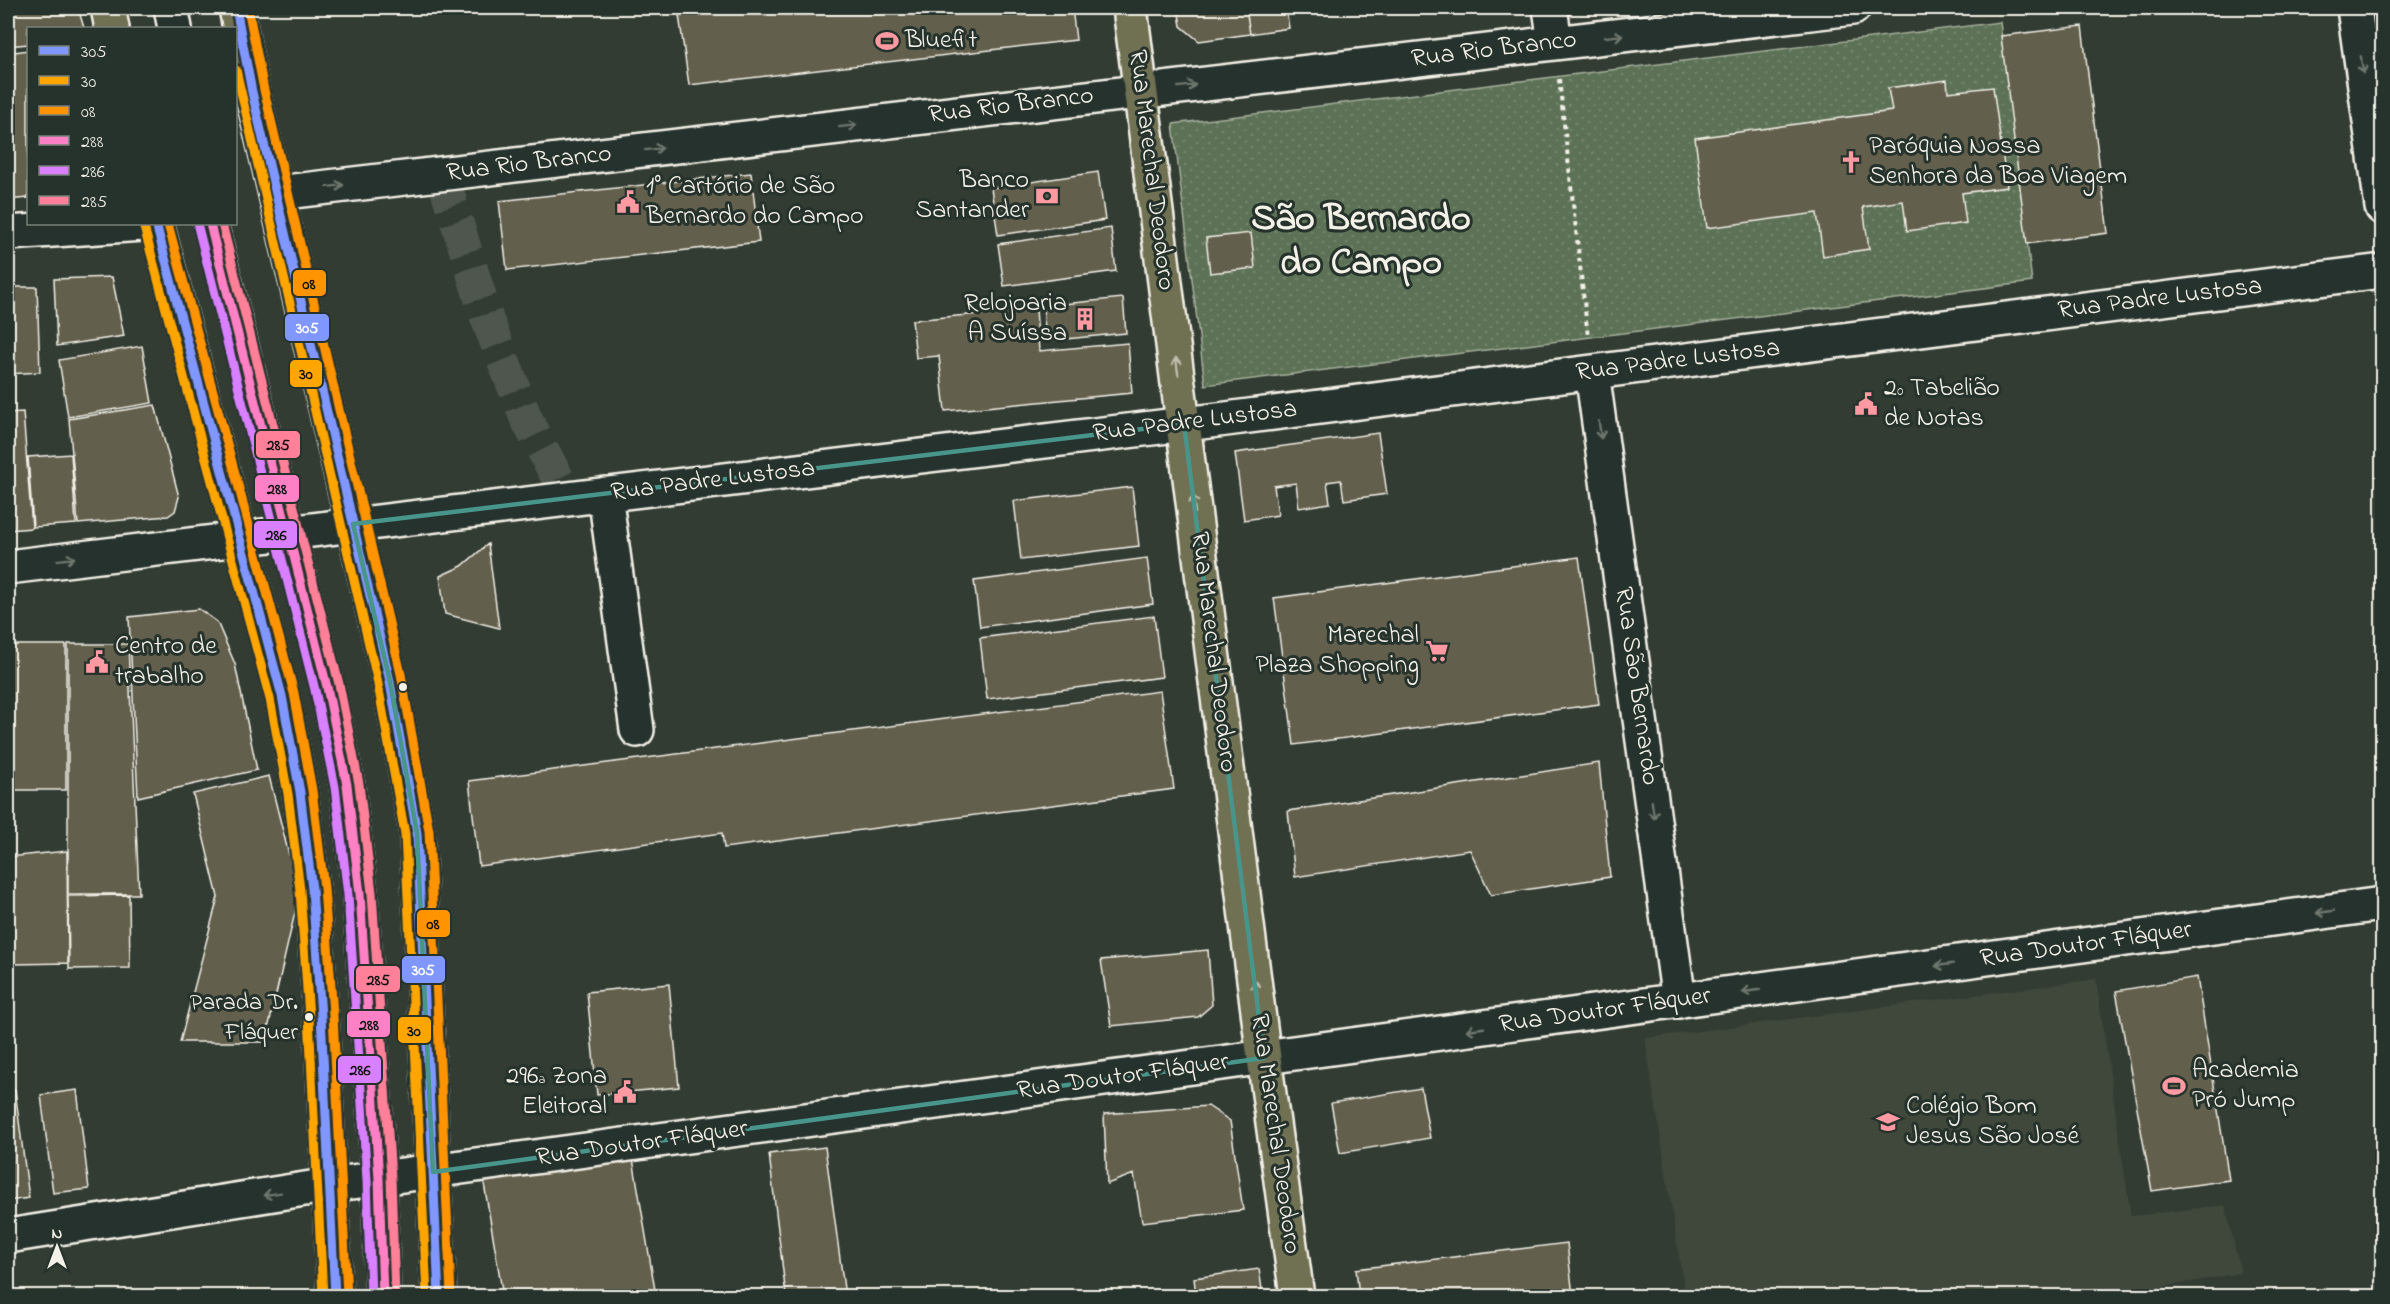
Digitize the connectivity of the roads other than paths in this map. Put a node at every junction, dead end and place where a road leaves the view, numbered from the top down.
1 (108, 8) edge
2 (171, 8) edge
3 (236, 8) edge
4 (1130, 8) edge
5 (1550, 8) edge
6 (1853, 8) edge
7 (2354, 8) edge
8 (112, 27) edge
9 (175, 27) edge
10 (1556, 42) junction
11 (1140, 91) junction
12 (277, 193) junction
13 (2382, 207) edge
14 (128, 225) edge
15 (156, 225) edge
16 (210, 225) edge
17 (8, 233) edge
18 (2382, 271) edge
19 (1592, 372) junction
20 (1184, 424) junction
21 (605, 494) junction
22 (353, 524) junction
23 (288, 532) junction
24 (238, 537) junction
25 (8, 567) edge
26 (636, 730) dead end
27 (2382, 904) edge
28 (1679, 1001) junction
29 (1264, 1058) junction
30 (433, 1172) junction
31 (379, 1179) junction
32 (330, 1185) junction
33 (8, 1236) edge
34 (335, 1296) edge
35 (383, 1296) edge
36 (439, 1296) edge
37 (1297, 1296) edge

1 - 8 main road
2 - 9 street
3 - 12 main road
4 - 11 main road, Rua Marechal Deodoro
5 - 10 street
10 -> 6 street, Rua Rio Branco
7 -> 13 street
11 -> 10 street, Rua Rio Branco
12 -> 11 street, Rua Rio Branco
20 -> 11 main road, Rua Marechal Deodoro
12 - 22 main road
14 - 17 street
15 - 24 main road
16 - 23 street
18 - 19 street, Rua Padre Lustosa
19 - 20 street, Rua Padre Lustosa
19 -> 28 street, Rua São Bernardo
20 - 21 street, Rua Padre Lustosa
29 -> 20 main road, Rua Marechal Deodoro
21 - 22 street, Rua Padre Lustosa
21 - 26 street
22 - 23 street, Rua Padre Lustosa
22 - 30 main road
23 - 24 street, Rua Padre Lustosa
23 - 31 street
25 -> 24 street, Rua Padre Lustosa
24 - 32 main road
27 -> 28 street, Rua Doutor Fláquer
28 -> 29 street, Rua Doutor Fláquer
29 - 30 street, Rua Doutor Fláquer
29 - 37 main road, Rua Marechal Deodoro
30 - 31 street, Rua Doutor Fláquer
30 - 36 main road
31 - 32 street, Rua Doutor Fláquer
31 - 35 street
32 -> 33 street, Rua Doutor Fláquer
32 - 34 main road

